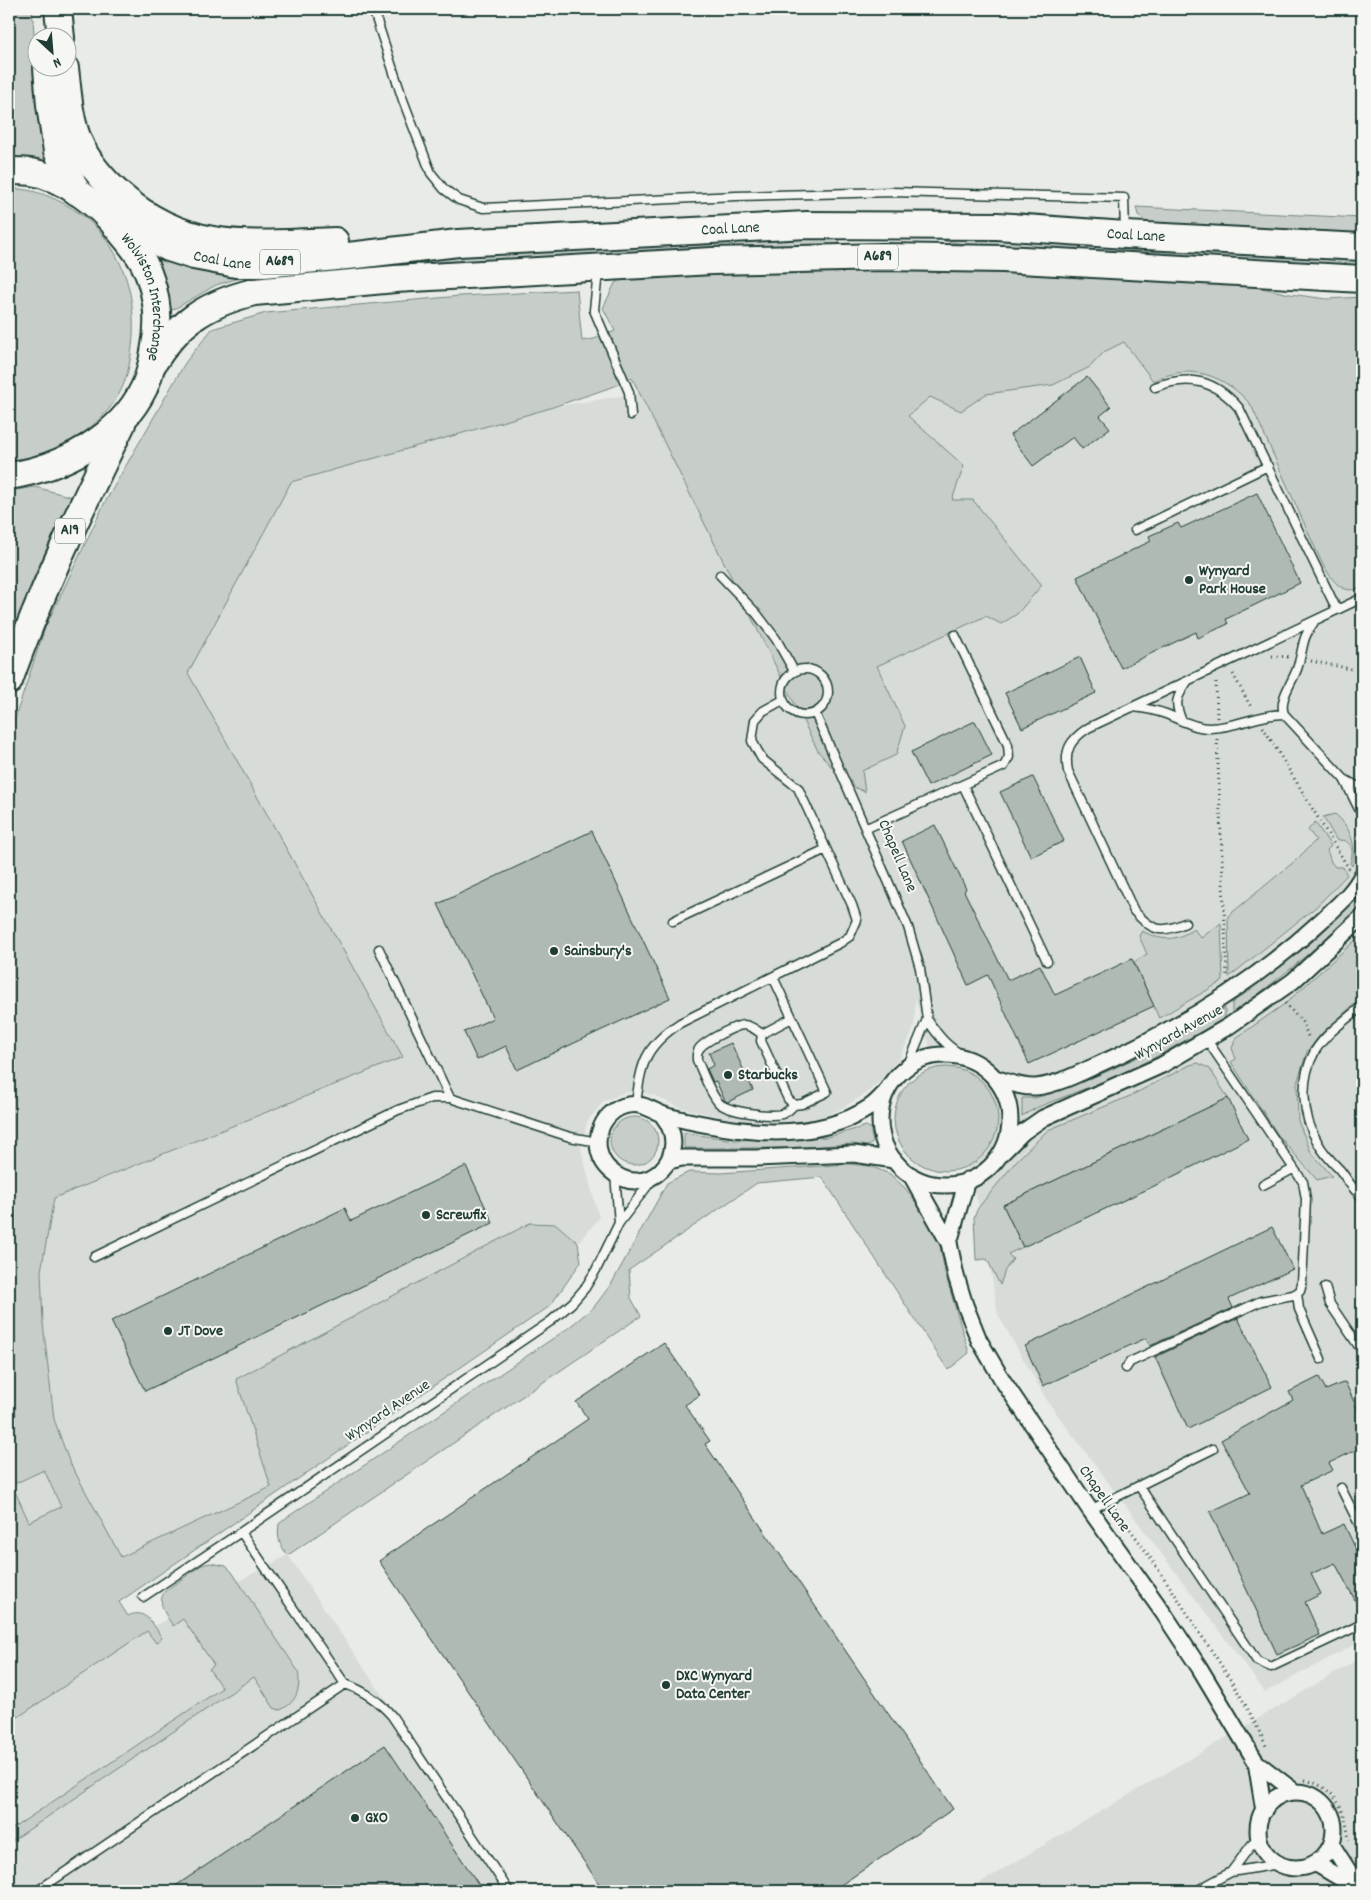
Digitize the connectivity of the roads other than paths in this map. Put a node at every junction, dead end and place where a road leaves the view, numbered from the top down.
1 (43, 9) edge
2 (58, 9) edge
3 (373, 9) edge
4 (44, 28) edge
5 (60, 28) edge
6 (48, 78) edge
7 (66, 78) edge
8 (9, 171) edge
9 (77, 192) junction
10 (109, 218) junction
11 (1126, 235) junction
12 (458, 243) junction
13 (1362, 247) edge
14 (598, 268) junction
15 (1362, 279) edge
16 (151, 367) junction
17 (1155, 387) dead end
18 (127, 414) junction
19 (631, 415) dead end
20 (1268, 466) junction
21 (20, 474) edge
22 (1135, 530) dead end
23 (720, 575) dead end
24 (1362, 598) edge
25 (1337, 610) junction
26 (1315, 620) junction
27 (955, 635) dead end
28 (794, 671) junction
29 (9, 681) edge
30 (1188, 681) junction
31 (783, 700) junction
32 (1130, 707) junction
33 (815, 713) junction
34 (1284, 714) junction
35 (1182, 721) junction
36 (1344, 778) junction
37 (964, 785) junction
38 (1362, 789) edge
39 (1362, 815) edge
40 (867, 828) junction
41 (826, 849) junction
42 (1360, 879) edge
43 (1362, 917) edge
44 (673, 921) dead end
45 (1185, 924) dead end
46 (379, 949) dead end
47 (1047, 962) dead end
48 (773, 977) junction
49 (1362, 1006) edge
50 (792, 1018) junction
51 (927, 1018) junction
52 (762, 1034) junction
53 (1207, 1040) junction
54 (968, 1059) junction
55 (901, 1072) junction
56 (995, 1078) junction
57 (887, 1091) junction
58 (450, 1098) junction
59 (636, 1104) junction
60 (794, 1105) junction
61 (663, 1116) junction
62 (598, 1142) junction
63 (999, 1156) junction
64 (894, 1160) junction
65 (669, 1161) junction
66 (1293, 1169) junction
67 (615, 1174) junction
68 (656, 1175) junction
69 (911, 1175) junction
70 (967, 1180) junction
71 (1263, 1184) dead end
72 (1362, 1197) edge
73 (619, 1223) junction
74 (949, 1243) junction
75 (94, 1257) dead end
76 (1325, 1287) dead end
77 (1296, 1293) junction
78 (1362, 1351) edge
79 (1321, 1359) dead end
80 (1126, 1368) dead end
81 (1212, 1449) dead end
82 (1140, 1486) junction
83 (1342, 1488) dead end
84 (1090, 1510) junction
85 (1362, 1530) edge
86 (242, 1532) junction
87 (143, 1597) dead end
88 (1362, 1624) edge
89 (345, 1684) junction
90 (1256, 1762) junction
91 (1297, 1785) junction
92 (1264, 1811) junction
93 (1259, 1835) junction
94 (1332, 1845) junction
95 (1315, 1863) junction
96 (1279, 1864) junction
97 (1231, 1872) junction
98 (1361, 1890) edge
99 (37, 1891) edge
100 (509, 1891) edge
101 (1196, 1891) edge

1 - 4 highway
2 - 5 highway
3 - 11 lane
6 - 9 highway, A689
7 - 12 highway, A689
8 - 9 highway, Wolviston Interchange / A689
9 - 10 highway, Wolviston Interchange / A689
10 - 12 highway, Coal Lane / A689
10 - 16 highway, Wolviston Interchange / A689
11 - 12 highway, Coal Lane / A689
11 - 13 highway, Coal Lane / A689
14 - 15 highway, Coal Lane / A689
14 - 16 highway, Coal Lane / A689
14 - 19 lane
16 - 18 highway, Wolviston Interchange / A689
17 - 20 lane
18 - 21 highway, Wolviston Interchange / A689
18 - 29 highway, A19
20 - 22 lane
20 - 25 lane
23 - 28 lane
24 - 25 lane
25 - 26 lane
26 - 30 lane
26 - 34 lane
27 - 37 lane
28 - 31 lane
28 - 33 lane
30 - 32 lane
30 - 35 lane
31 - 33 lane
31 - 41 lane
32 - 35 lane
32 - 45 lane
33 - 40 lane, Chapell Lane
34 - 35 lane
34 - 36 lane
36 - 38 lane
36 - 39 lane
37 - 40 lane
37 - 47 lane
40 - 51 lane, Chapell Lane
41 - 44 lane
41 - 48 lane
42 - 56 street, Wynyard Avenue
43 - 53 street, Wynyard Avenue
46 - 58 lane
48 - 50 lane
48 - 59 lane
49 - 72 lane
50 - 52 lane
50 - 60 lane
51 - 54 lane, Chapell Lane
51 - 55 lane, Chapell Lane
52 - 60 lane
52 - 60 lane
53 - 63 street, Wynyard Avenue
53 - 66 lane
54 - 55 street, Wynyard Avenue
54 - 56 street, Wynyard Avenue
55 - 57 street, Wynyard Avenue
56 - 63 street, Wynyard Avenue
57 - 61 street
57 - 64 street, Wynyard Avenue
58 - 62 lane
58 - 75 lane
59 - 61 street
59 - 62 street
61 - 65 street
62 - 67 street
63 - 70 street, Wynyard Avenue
64 - 65 street
64 - 69 street, Wynyard Avenue
65 - 68 street
66 - 71 lane
66 - 77 lane
67 - 68 street
67 - 73 lane
68 - 73 lane, Wynyard Avenue
69 - 70 street, Wynyard Avenue
69 - 74 street, Chapell Lane
70 - 74 street, Chapell Lane
73 - 86 lane, Wynyard Avenue
74 - 84 street, Chapell Lane
76 - 78 lane
77 - 79 lane
77 - 80 lane
81 - 82 lane
82 - 84 lane
82 - 88 lane
83 - 85 lane
84 - 90 street, Chapell Lane
86 - 87 lane, Wynyard Avenue
86 - 89 lane
89 - 99 lane
89 - 100 lane
90 - 91 street, Chapell Lane
90 - 92 street, Chapell Lane
91 - 92 street
91 - 94 street
92 - 93 street
93 - 96 street
93 - 97 lane
94 - 95 street
94 - 98 street
95 - 96 street
95 - 98 street
96 - 97 lane
97 - 101 lane

